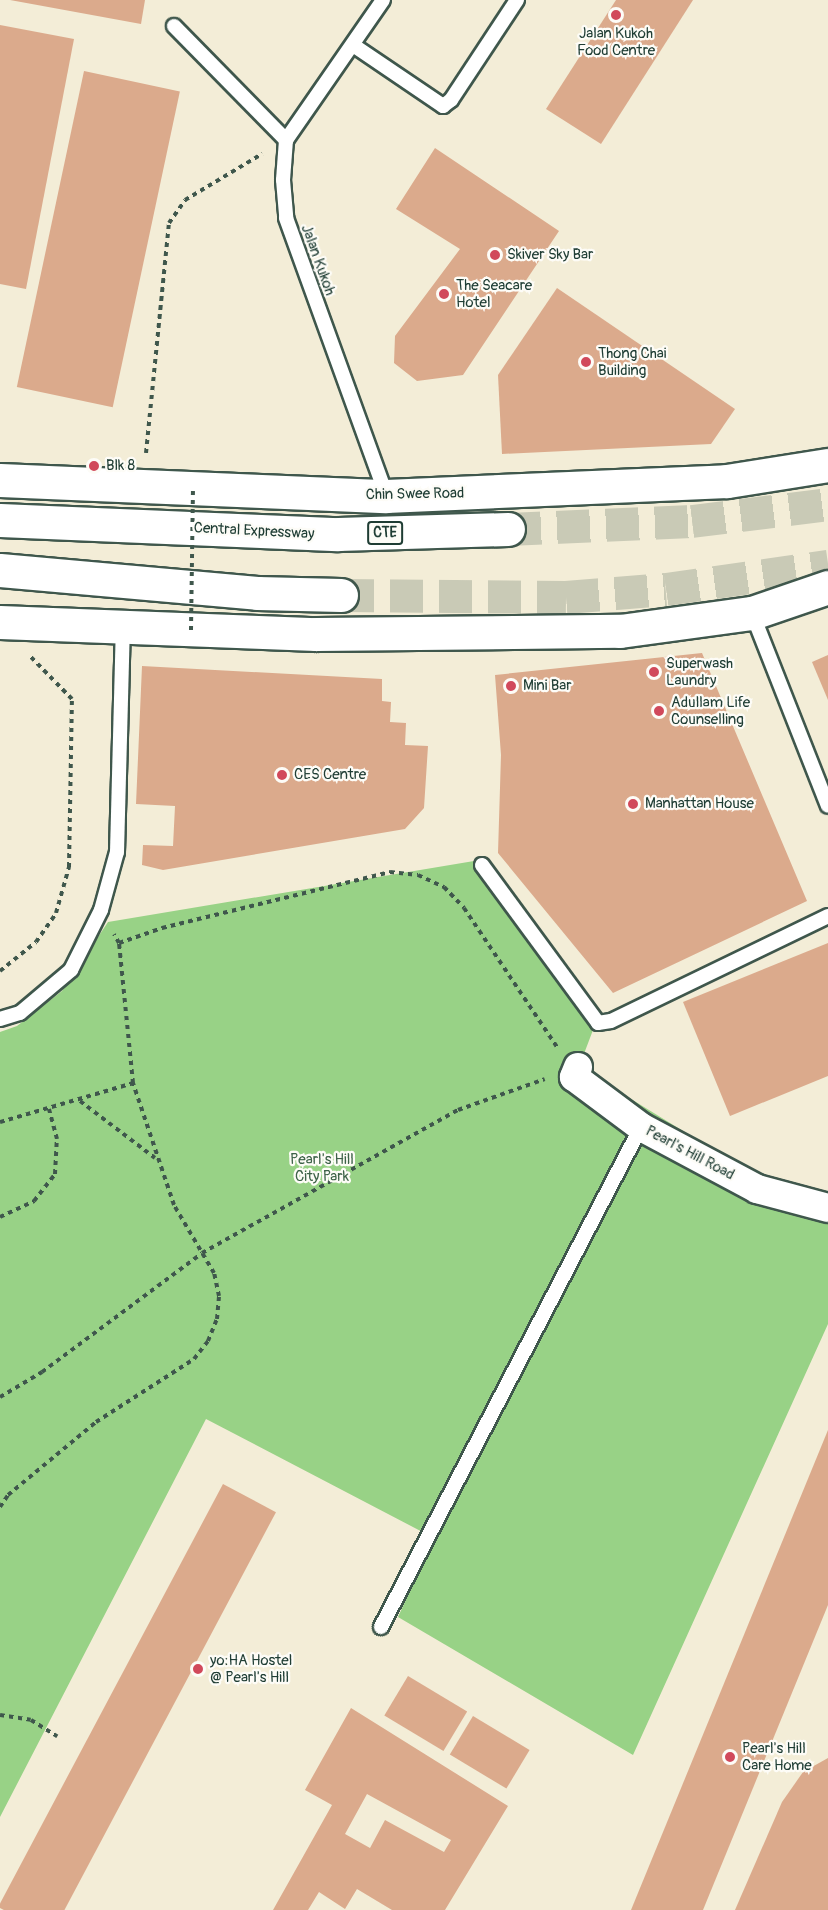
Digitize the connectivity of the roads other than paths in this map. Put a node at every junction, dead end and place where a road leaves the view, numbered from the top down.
1 (383, 0) edge
2 (517, 0) edge
3 (174, 26) dead end
4 (353, 45) junction
5 (286, 140) junction
6 (828, 465) edge
7 (0, 480) edge
8 (386, 496) junction
9 (0, 520) edge
10 (508, 529) tunnel mouth
11 (0, 570) edge
12 (828, 587) edge
13 (341, 595) tunnel mouth
14 (752, 613) junction
15 (0, 622) edge
16 (123, 628) junction
17 (828, 806) edge
18 (482, 865) dead end
19 (828, 916) edge
20 (0, 1019) edge
21 (578, 1067) road end
22 (641, 1127) junction
23 (828, 1208) edge
24 (381, 1627) dead end

1 - 4 lane
2 - 4 lane
3 - 5 lane
4 - 5 lane
5 - 8 lane, Jalan Kukoh
6 - 8 main road, Chin Swee Road
7 - 8 main road, Chin Swee Road
9 - 10 main road, Central Expressway / CTE
11 - 13 main road
12 - 14 main road
14 - 16 main road
14 - 17 lane
15 - 16 main road
16 - 20 lane
18 - 19 lane
21 - 22 street, Pearl's Hill Road
22 - 23 street, Pearl's Hill Road
22 - 24 lane

